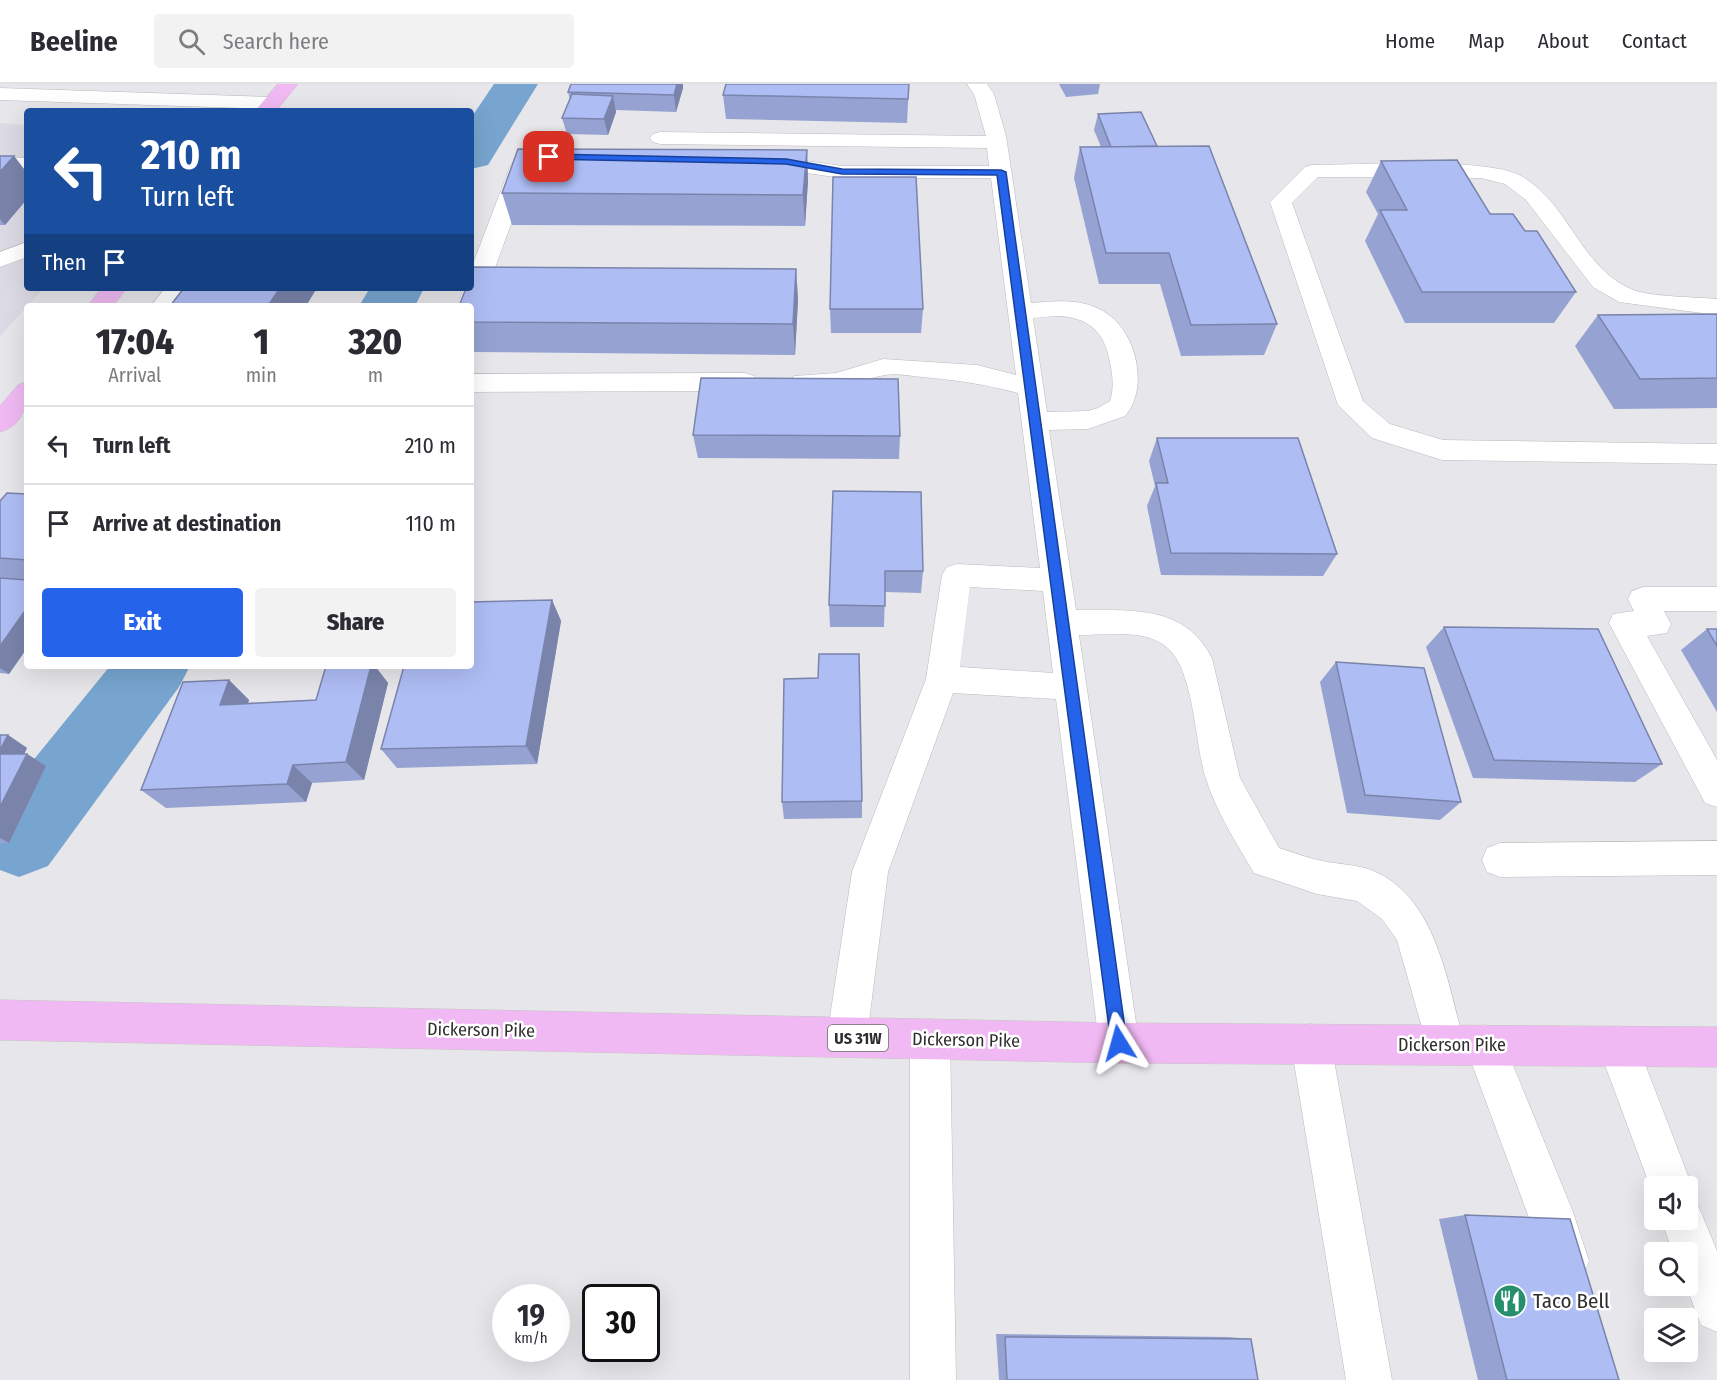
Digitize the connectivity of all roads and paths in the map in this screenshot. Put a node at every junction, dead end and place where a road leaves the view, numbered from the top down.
1 (288, 84) edge
2 (977, 84) edge
3 (0, 94) edge
4 (269, 107) edge
5 (660, 138) dead end
6 (997, 142) junction
7 (537, 157) edge
8 (739, 161) edge
9 (0, 163) edge
10 (24, 164) edge
11 (1001, 172) junction
12 (24, 250) edge
13 (0, 261) edge
14 (112, 291) edge
15 (175, 291) edge
16 (102, 303) edge
17 (165, 303) edge
18 (470, 303) edge
19 (1717, 307) edge
20 (1020, 311) junction
21 (474, 383) edge
22 (1031, 388) junction
23 (24, 395) edge
24 (1035, 421) junction
25 (0, 423) edge
26 (1717, 454) edge
27 (1057, 580) junction
28 (1717, 599) edge
29 (1062, 622) junction
30 (942, 679) junction
31 (1071, 687) junction
32 (1717, 792) edge
33 (1717, 858) edge
34 (1500, 860) dead end
35 (0, 1020) edge
36 (847, 1037) junction
37 (930, 1039) junction
38 (1119, 1043) junction
39 (1311, 1044) junction
40 (1465, 1045) junction
41 (1618, 1046) junction
42 (1717, 1047) edge
43 (1667, 1176) edge
44 (1687, 1230) edge
45 (1580, 1302) edge
46 (1717, 1309) edge
47 (933, 1380) edge
48 (1369, 1380) edge

1 - 4 main road
2 - 6 street
3 - 4 street
5 - 6 street
6 - 11 street
7 - 18 street
8 - 11 street
9 - 10 street
11 - 20 street
12 - 13 street
14 - 16 main road
15 - 17 street
19 - 26 street
20 - 22 street
20 - 24 street
21 - 22 street
22 - 24 street
23 - 25 main road
24 - 27 street
27 - 29 street
27 - 30 street
28 - 32 street
29 - 31 street
29 - 40 street
30 - 31 street
30 - 36 street
31 - 38 street
33 - 34 street
35 - 36 main road, Dickerson Pike / US 31W
36 - 37 main road, Dickerson Pike / US 31W
37 - 38 main road, Dickerson Pike / US 31W
37 - 47 street
38 - 39 main road, Dickerson Pike / US 31W
39 - 40 main road, Dickerson Pike / US 31W
39 - 48 street
40 - 41 main road, Dickerson Pike / US 31W
40 - 45 street
41 - 42 main road, Dickerson Pike / US 31W
41 - 43 street
44 - 46 street

